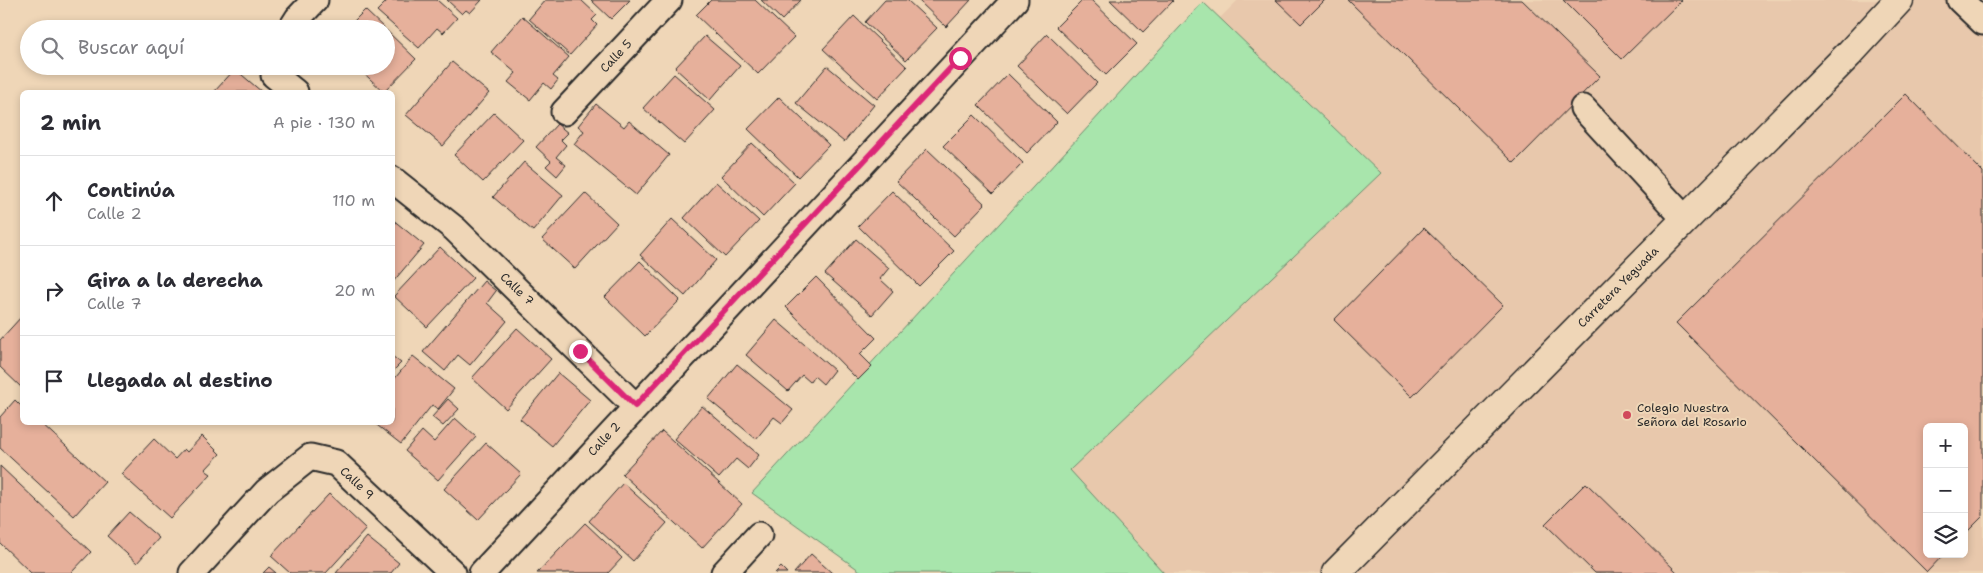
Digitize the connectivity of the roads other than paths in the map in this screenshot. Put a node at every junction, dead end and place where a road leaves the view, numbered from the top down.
1 (315, 0) edge
2 (669, 0) edge
3 (1015, 0) edge
4 (1899, 0) edge
5 (1960, 0) edge
6 (298, 20) edge
7 (1983, 22) edge
8 (275, 75) edge
9 (293, 90) edge
10 (1583, 108) dead end
11 (564, 112) dead end
12 (395, 181) edge
13 (1685, 219) junction
14 (635, 406) junction
15 (759, 535) dead end
16 (192, 573) edge
17 (453, 573) edge
18 (482, 573) edge
19 (724, 573) edge
20 (1336, 573) edge

1 - 6 street
2 - 11 street, Calle 5
3 - 14 street, Calle 2
4 - 13 street, Carretera Yeguada
5 - 7 street
8 - 9 street
10 - 13 street
12 - 14 street, Calle 7
13 - 20 street, Carretera Yeguada
14 - 18 street, Calle 2
15 - 19 street
16 - 17 street, Calle 9

